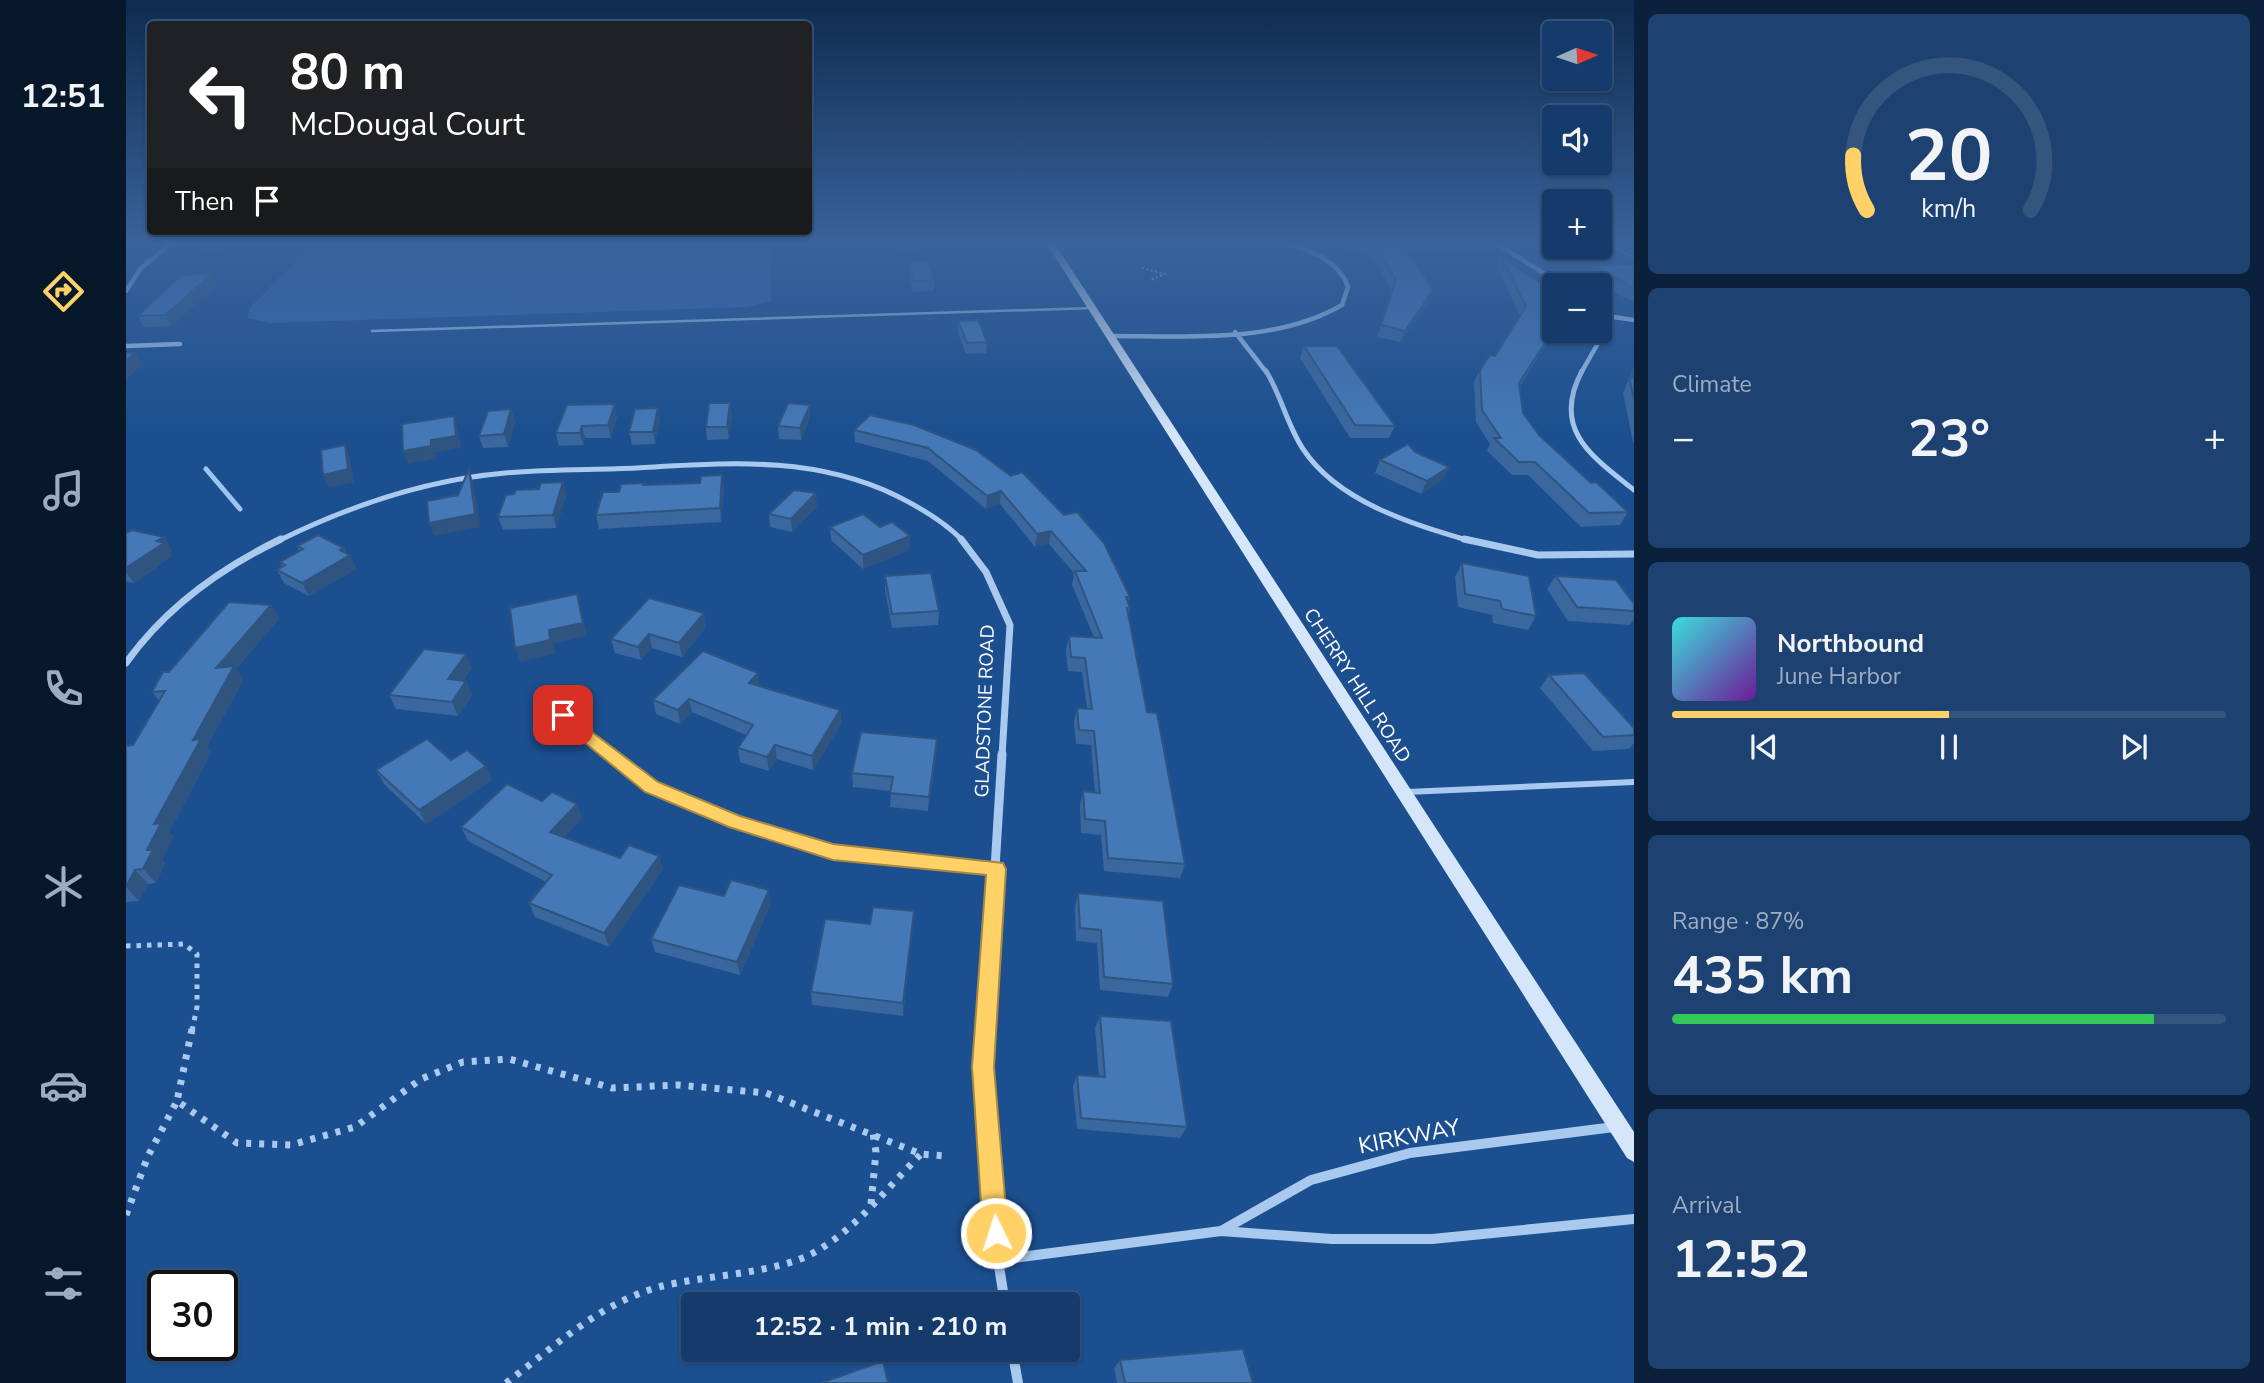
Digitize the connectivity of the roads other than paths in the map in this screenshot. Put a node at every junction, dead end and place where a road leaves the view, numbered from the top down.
1 (1341, 306) edge
2 (1092, 308) joint
3 (1612, 317) edge
4 (1634, 320) edge
5 (373, 331) dead end
6 (1235, 332) junction
7 (1111, 336) junction
8 (1598, 343) edge
9 (180, 344) dead end
10 (126, 346) edge
11 (1634, 490) edge
12 (1634, 554) edge
13 (126, 663) edge
14 (563, 715) dead end
15 (1634, 782) edge
16 (1404, 792) junction
17 (996, 869) junction
18 (1619, 1127) junction
19 (1634, 1150) edge
20 (1634, 1219) edge
21 (1221, 1231) junction
22 (998, 1260) junction
23 (1003, 1292) edge
24 (1014, 1362) edge
25 (1018, 1383) edge

1 - 6 street
2 - 5 lane
2 - 7 main road, CHERRY HILL ROAD
3 - 4 street
6 - 7 street
6 - 12 street
7 - 16 main road, CHERRY HILL ROAD
8 - 11 street
9 - 10 street
13 - 17 street, GLADSTONE ROAD
14 - 17 street
15 - 16 lane
16 - 18 main road, CHERRY HILL ROAD
17 - 22 street, GLADSTONE ROAD
18 - 19 main road, CHERRY HILL ROAD
18 - 21 street, KIRKWAY
20 - 21 street, KIRKWAY
21 - 22 street, KIRKWAY
22 - 23 street, GLADSTONE ROAD
24 - 25 street

